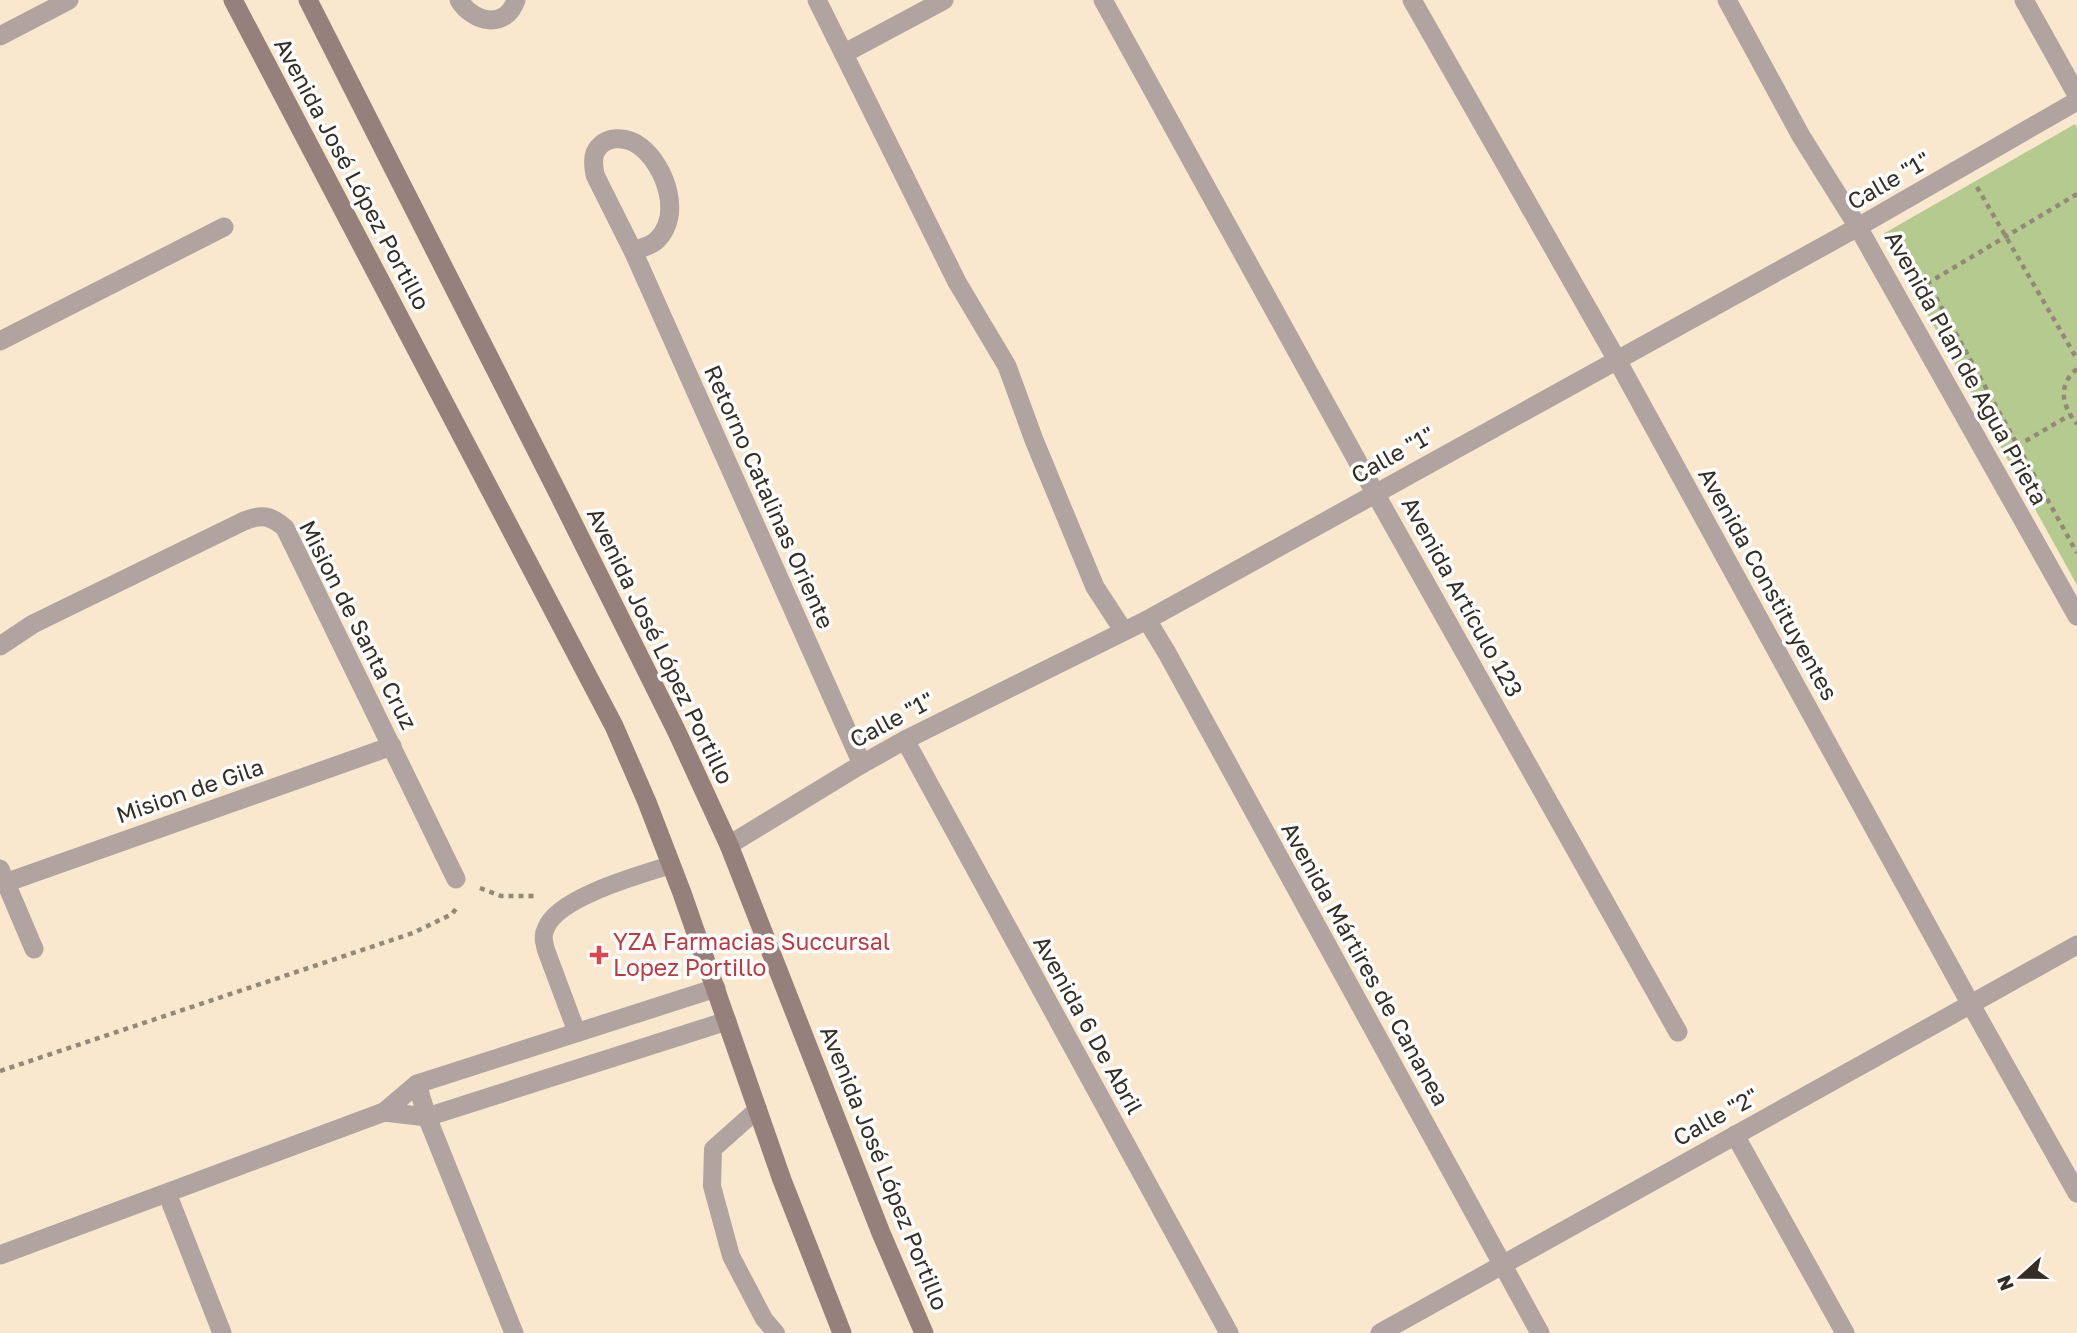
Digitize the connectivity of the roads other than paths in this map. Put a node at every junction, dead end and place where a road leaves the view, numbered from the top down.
1 (69, 0) edge
2 (233, 0) edge
3 (308, 0) edge
4 (459, 0) edge
5 (516, 0) edge
6 (817, 0) edge
7 (944, 0) edge
8 (1103, 0) edge
9 (1412, 0) edge
10 (1727, 0) edge
11 (2024, 0) edge
12 (0, 36) edge
13 (845, 53) junction
14 (2077, 95) edge
15 (2077, 101) edge
16 (225, 227) dead end
17 (1858, 227) junction
18 (633, 251) junction
19 (0, 341) edge
20 (1617, 360) junction
21 (1376, 493) junction
22 (2077, 616) edge
23 (1147, 620) junction
24 (1123, 630) junction
25 (0, 646) edge
26 (905, 740) junction
27 (392, 746) junction
28 (862, 764) junction
29 (729, 845) junction
30 (671, 865) junction
31 (3, 876) edge
32 (456, 879) dead end
33 (2077, 945) edge
34 (34, 949) dead end
35 (716, 988) junction
36 (1970, 1003) junction
37 (727, 1021) junction
38 (1678, 1032) dead end
39 (577, 1033) junction
40 (417, 1084) junction
41 (758, 1109) junction
42 (384, 1112) junction
43 (427, 1116) junction
44 (1735, 1135) junction
45 (167, 1193) junction
46 (2077, 1193) edge
47 (0, 1255) edge
48 (1503, 1265) junction
49 (222, 1333) edge
50 (514, 1333) edge
51 (776, 1333) edge
52 (842, 1333) edge
53 (924, 1333) edge
54 (1229, 1333) edge
55 (1380, 1333) edge
56 (1540, 1333) edge
57 (1845, 1333) edge

1 - 12 street
2 - 30 main road, Avenida José López Portillo
3 - 29 main road, Avenida José López Portillo
4 - 5 street
6 - 13 street
7 - 13 street
8 - 21 street, Avenida Artículo 123
9 - 20 street, Avenida Constituyentes
10 - 17 street, Avenida Plan de Agua Prieta
11 - 14 street
13 - 24 street
15 - 17 street, Calle "1"
16 - 19 street
17 - 20 street, Calle "1"
17 - 22 street, Avenida Plan de Agua Prieta
18 - 18 street, Retorno Catalinas Oriente
18 - 28 street, Retorno Catalinas Oriente
20 - 21 street, Calle "1"
20 - 36 street, Avenida Constituyentes
21 - 23 street, Calle "1"
21 - 38 street, Avenida Artículo 123
23 - 24 street, Calle "1"
23 - 48 street, Avenida Mártires de Cananea
24 - 26 street, Calle "1"
25 - 27 street, Mision de Santa Cruz
26 - 28 street, Calle "1"
26 - 54 street, Avenida 6 De Abril
27 - 31 street, Mision de Gila
27 - 32 street, Mision de Santa Cruz
28 - 29 street, Calle "1"
29 - 53 main road, Avenida José López Portillo
30 - 35 main road, Avenida José López Portillo
30 - 39 lane
31 - 34 street
33 - 36 street, Calle "2"
35 - 37 main road, Avenida José López Portillo
35 - 39 street
36 - 44 street, Calle "2"
36 - 46 street, Avenida Constituyentes
37 - 41 main road, Avenida José López Portillo
37 - 43 street
39 - 40 street
40 - 42 street
40 - 43 street
41 - 51 lane
41 - 52 main road, Avenida José López Portillo
42 - 43 street
42 - 45 street
43 - 50 street
44 - 48 street, Calle "2"
44 - 57 street
45 - 47 street
45 - 49 street
48 - 55 street, Calle "2"
48 - 56 street, Avenida Mártires de Cananea

